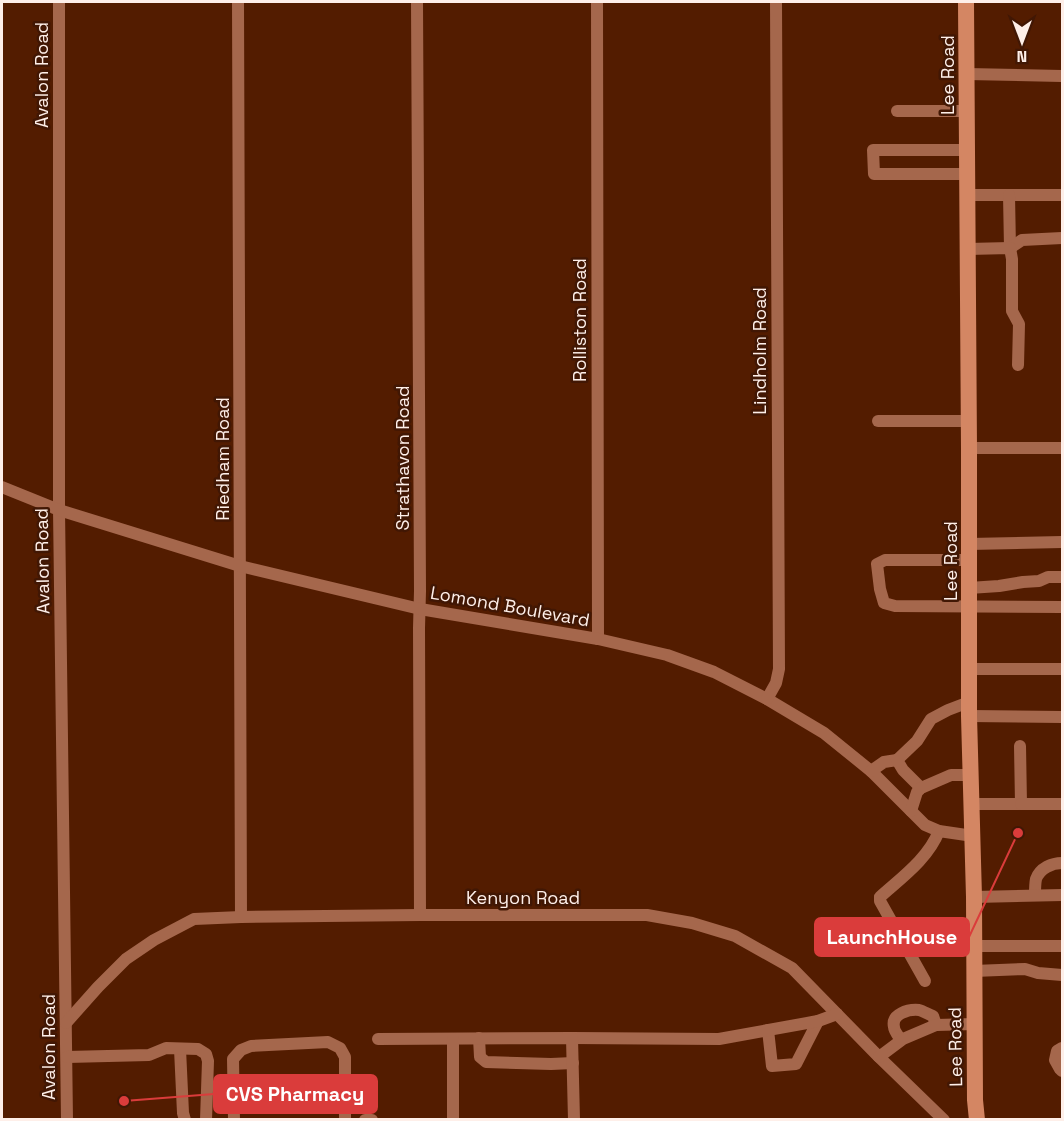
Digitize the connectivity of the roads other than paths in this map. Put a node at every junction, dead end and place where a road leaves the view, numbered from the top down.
1 (59, 2) edge
2 (238, 2) edge
3 (417, 2) edge
4 (597, 2) edge
5 (776, 2) edge
6 (966, 2) edge
7 (967, 74) junction
8 (1062, 76) edge
9 (897, 111) dead end
10 (967, 111) junction
11 (967, 150) junction
12 (967, 174) junction
13 (968, 195) junction
14 (1009, 195) junction
15 (1062, 195) edge
16 (1062, 238) edge
17 (1010, 248) junction
18 (968, 249) junction
19 (1018, 365) dead end
20 (969, 421) junction
21 (878, 422) dead end
22 (969, 448) junction
23 (1062, 448) edge
24 (2, 487) edge
25 (59, 510) junction
26 (1062, 542) edge
27 (969, 552) junction
28 (240, 566) junction
29 (1062, 577) edge
30 (969, 588) junction
31 (969, 606) junction
32 (1062, 607) edge
33 (420, 609) junction
34 (598, 639) junction
35 (969, 669) junction
36 (1062, 669) edge
37 (767, 699) junction
38 (969, 709) junction
39 (1062, 717) edge
40 (1020, 746) dead end
41 (897, 760) junction
42 (871, 771) junction
43 (971, 775) junction
44 (921, 788) junction
45 (972, 804) junction
46 (1021, 804) junction
47 (1062, 804) edge
48 (910, 811) junction
49 (939, 831) junction
50 (973, 837) junction
51 (1062, 863) edge
52 (1062, 895) edge
53 (1035, 896) junction
54 (974, 897) junction
55 (420, 915) junction
56 (241, 917) junction
57 (974, 946) junction
58 (1062, 946) edge
59 (974, 971) junction
60 (1062, 975) edge
61 (926, 981) dead end
62 (837, 1014) junction
63 (818, 1021) junction
64 (66, 1023) junction
65 (975, 1023) junction
66 (936, 1025) junction
67 (768, 1030) junction
68 (479, 1038) junction
69 (572, 1038) junction
70 (453, 1039) junction
71 (378, 1040) dead end
72 (901, 1040) junction
73 (1062, 1048) edge
74 (180, 1049) junction
75 (67, 1057) junction
76 (879, 1057) junction
77 (573, 1063) junction
78 (1062, 1071) edge
79 (67, 1119) edge
80 (185, 1119) edge
81 (206, 1119) edge
82 (234, 1119) edge
83 (345, 1119) edge
84 (365, 1119) edge
85 (372, 1119) edge
86 (453, 1119) edge
87 (574, 1119) edge
88 (944, 1119) edge
89 (977, 1119) edge

1 - 25 street, Avalon Road
2 - 28 street, Riedham Road
3 - 33 street, Strathavon Road
4 - 34 street, Rolliston Road
5 - 37 street, Lindholm Road
6 - 7 main road, Lee Road
7 - 8 street
7 - 10 main road, Lee Road
9 - 10 street
10 - 11 main road, Lee Road
11 - 12 main road, Lee Road
11 - 12 street
12 - 13 main road, Lee Road
13 - 14 street
13 - 18 main road, Lee Road
14 - 15 street
14 - 17 street
16 - 17 street
17 - 18 street
17 - 19 street
18 - 20 main road, Lee Road
20 - 21 street
20 - 22 main road, Lee Road
22 - 23 street
22 - 27 main road, Lee Road
24 - 25 street, Lomond Boulevard
25 - 28 street, Lomond Boulevard
25 - 64 street, Avalon Road
26 - 27 street
27 - 30 main road, Lee Road
27 - 31 street
28 - 33 street, Lomond Boulevard
28 - 56 street, Riedham Road
29 - 30 street
30 - 31 main road, Lee Road
31 - 32 street
31 - 35 main road, Lee Road
33 - 34 street, Lomond Boulevard
33 - 55 street, Strathavon Road
34 - 37 street, Lomond Boulevard
35 - 36 street
35 - 38 main road, Lee Road
37 - 42 street, Lomond Boulevard
38 - 39 street
38 - 41 street
38 - 43 main road, Lee Road
40 - 46 street
41 - 42 street
41 - 44 street
42 - 48 street, Lomond Boulevard
43 - 44 street
43 - 45 main road, Lee Road
44 - 48 street
45 - 46 street
45 - 50 main road, Lee Road
46 - 47 street
48 - 49 street, Lomond Boulevard
49 - 50 street, Lomond Boulevard
49 - 61 street
50 - 54 main road, Lee Road
51 - 53 street
52 - 53 street
53 - 54 street
54 - 57 main road, Lee Road
55 - 56 street, Kenyon Road
55 - 62 street, Kenyon Road
56 - 64 street, Kenyon Road
57 - 58 street
57 - 59 main road, Lee Road
59 - 60 street
59 - 65 main road, Lee Road
62 - 63 street
62 - 76 street, Kenyon Road
63 - 67 street
63 - 67 street
64 - 75 street, Avalon Road
65 - 66 street
65 - 89 main road, Lee Road
66 - 72 street
66 - 72 street
67 - 69 street
68 - 69 street
68 - 70 street
68 - 77 street
69 - 77 street
70 - 71 street
70 - 86 street
72 - 76 street
73 - 78 street
74 - 75 street
74 - 80 street
74 - 81 street
75 - 79 street, Avalon Road
76 - 88 street, Kenyon Road
77 - 87 street
82 - 83 street
84 - 85 street

